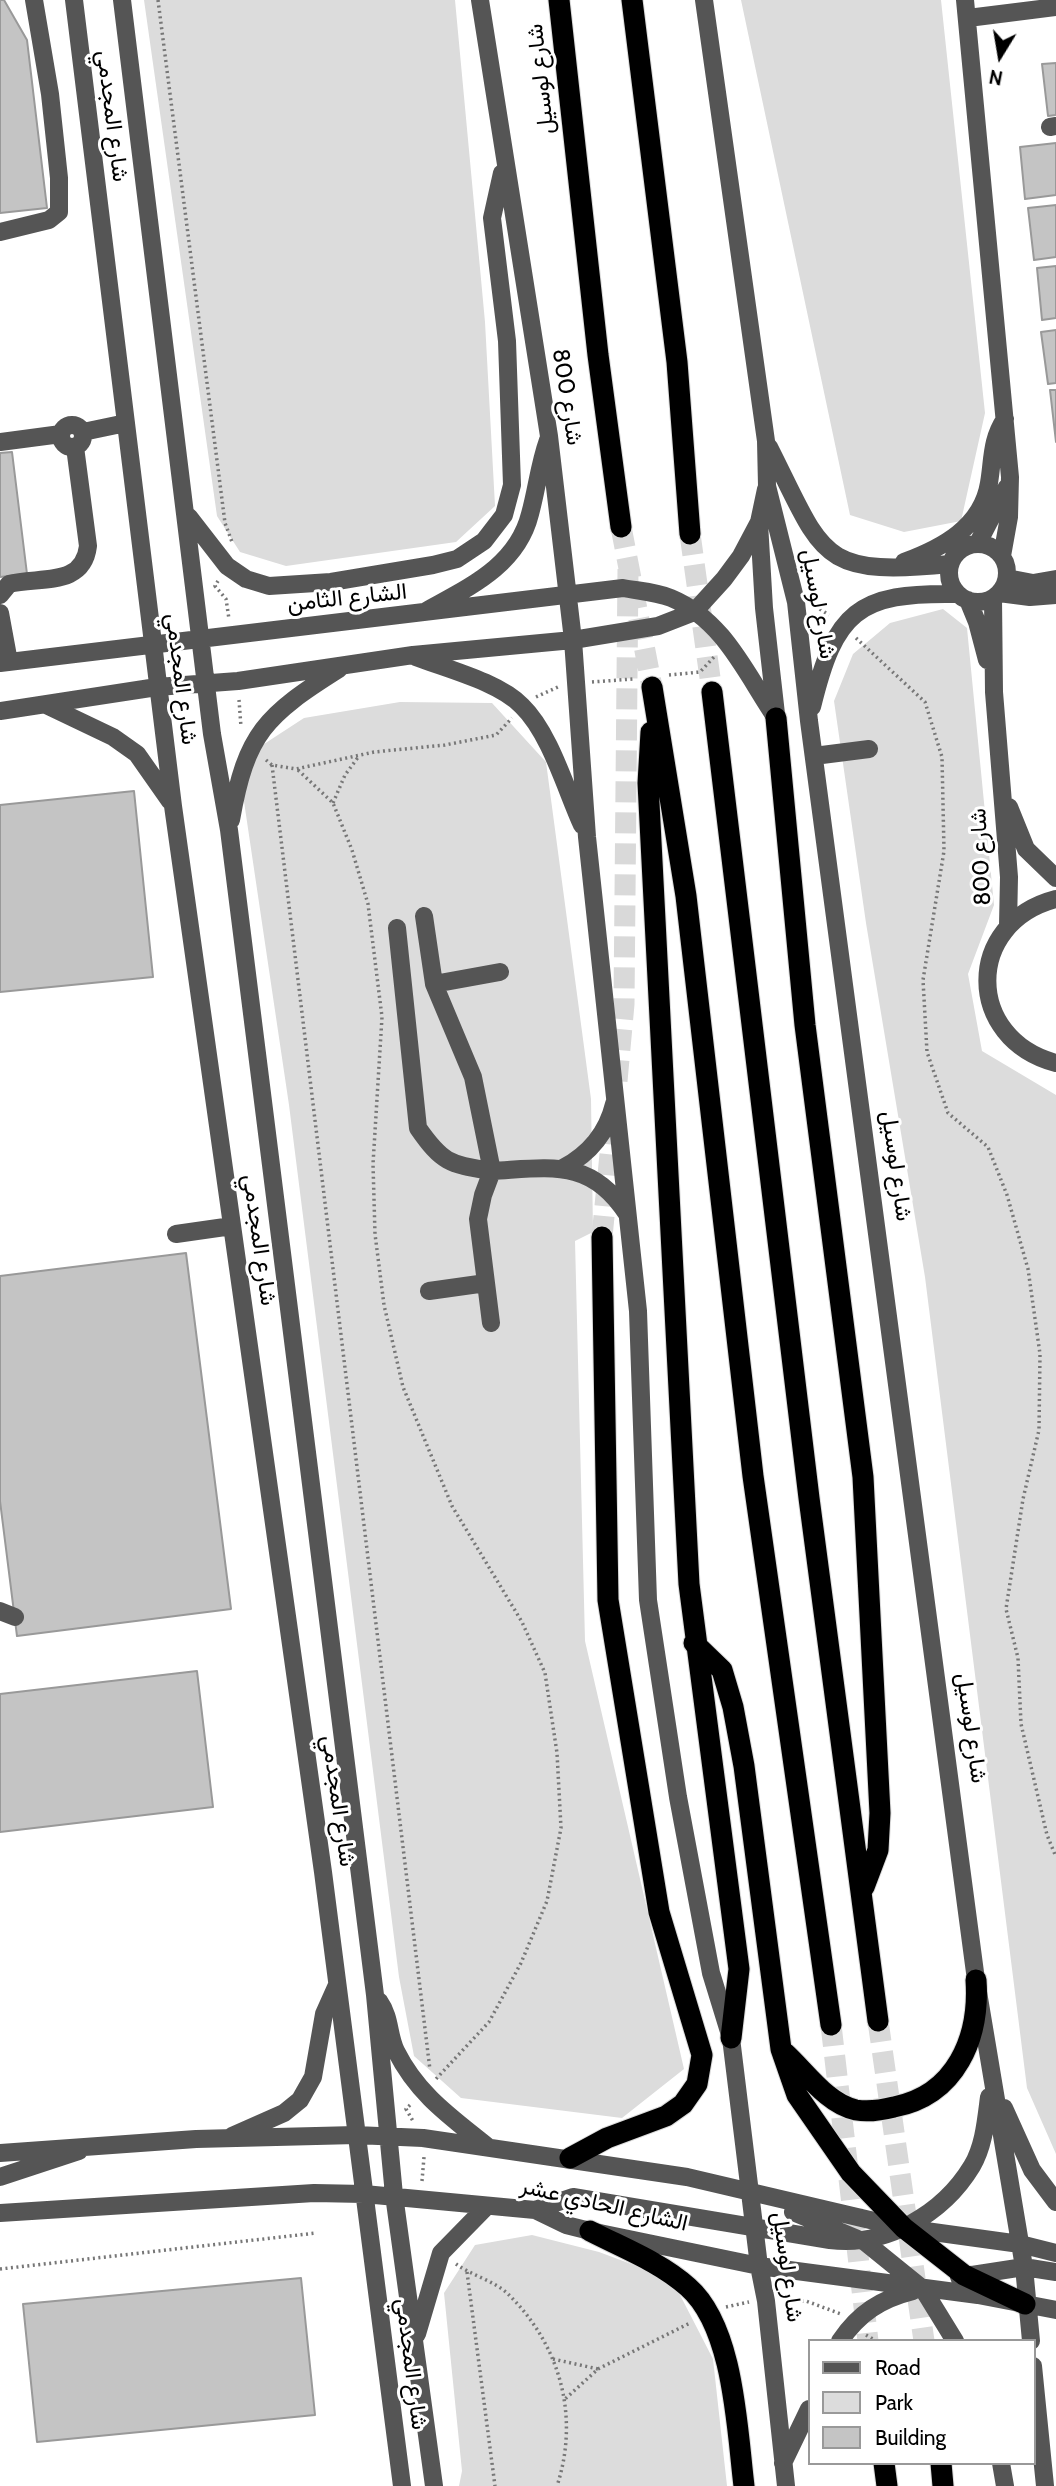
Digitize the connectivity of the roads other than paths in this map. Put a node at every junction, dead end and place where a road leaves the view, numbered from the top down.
1 (34, 0) edge
2 (74, 0) edge
3 (122, 0) edge
4 (480, 0) edge
5 (559, 0) edge
6 (632, 0) edge
7 (704, 0) edge
8 (965, 0) edge
9 (1056, 7) edge
10 (968, 18) junction
11 (504, 163) junction
12 (0, 232) edge
13 (1005, 419) junction
14 (126, 423) junction
15 (549, 436) junction
16 (79, 439) junction
17 (766, 441) junction
18 (0, 442) edge
19 (1010, 477) junction
20 (767, 486) junction
21 (188, 515) junction
22 (759, 523) junction
23 (621, 527) tunnel mouth
24 (690, 534) tunnel mouth
25 (978, 544) junction
26 (1002, 556) junction
27 (950, 564) junction
28 (885, 569) junction
29 (1056, 579) edge
30 (1000, 590) junction
31 (0, 595) edge
32 (567, 595) junction
33 (1056, 595) edge
34 (963, 597) junction
35 (694, 612) junction
36 (0, 613) edge
37 (417, 615) junction
38 (203, 639) junction
39 (573, 640) junction
40 (152, 644) junction
41 (413, 655) junction
42 (5, 663) edge
43 (345, 665) junction
44 (207, 685) junction
45 (158, 687) junction
46 (712, 692) tunnel mouth
47 (994, 692) junction
48 (46, 705) junction
49 (0, 711) edge
50 (776, 718) junction
51 (809, 721) junction
52 (869, 750) dead end
53 (814, 756) junction
54 (1002, 786) junction
55 (173, 806) junction
56 (229, 830) junction
57 (587, 837) junction
58 (1056, 878) edge
59 (1056, 899) edge
60 (424, 916) dead end
61 (1008, 926) junction
62 (397, 928) dead end
63 (500, 972) dead end
64 (434, 984) junction
65 (1056, 1063) edge
66 (615, 1096) junction
67 (563, 1168) junction
68 (492, 1171) junction
69 (627, 1214) junction
70 (232, 1226) junction
71 (176, 1234) dead end
72 (602, 1237) tunnel mouth
73 (486, 1283) junction
74 (429, 1291) dead end
75 (491, 1323) dead end
76 (694, 1643) junction
77 (862, 1892) junction
78 (976, 1980) junction
79 (337, 1985) junction
80 (375, 1995) junction
81 (878, 2021) tunnel mouth
82 (831, 2025) tunnel mouth
83 (731, 2038) junction
84 (780, 2049) junction
85 (991, 2076) junction
86 (356, 2135) junction
87 (389, 2135) junction
88 (228, 2138) junction
89 (0, 2144) edge
90 (92, 2145) junction
91 (28, 2149) junction
92 (491, 2149) junction
93 (0, 2153) edge
94 (570, 2158) junction
95 (0, 2177) edge
96 (364, 2194) junction
97 (750, 2194) junction
98 (394, 2195) junction
99 (1056, 2202) edge
100 (487, 2206) junction
101 (34, 2210) junction
102 (535, 2210) junction
103 (0, 2213) edge
104 (0, 2226) edge
105 (755, 2228) junction
106 (904, 2228) junction
107 (590, 2231) junction
108 (865, 2242) junction
109 (1020, 2244) junction
110 (1056, 2253) edge
111 (759, 2266) junction
112 (1024, 2267) junction
113 (1056, 2272) edge
114 (964, 2275) junction
115 (923, 2289) junction
116 (1025, 2304) junction
117 (1056, 2311) edge
118 (842, 2339) edge
119 (954, 2339) edge
120 (1031, 2339) edge
121 (415, 2344) junction
122 (1035, 2385) edge
123 (808, 2411) edge
124 (783, 2463) junction
125 (884, 2465) edge
126 (941, 2465) edge
127 (1001, 2465) edge
128 (402, 2486) edge
129 (434, 2486) edge
130 (744, 2486) edge
131 (786, 2486) edge
132 (887, 2486) edge
133 (943, 2486) edge
134 (1005, 2486) edge
135 (1045, 2486) edge

1 - 12 street
2 - 14 street, شارع المجدمي
3 - 21 street, شارع المجدمي
4 - 11 street, شارع 800
5 - 23 highway, شارع لوسيل
6 - 24 highway
7 - 17 street, شارع لوسيل
8 - 10 street
9 - 10 street
10 - 13 street
11 - 15 street, شارع 800
11 - 21 street
13 - 19 street
13 - 28 street
14 - 16 street
14 - 40 street, شارع المجدمي
15 - 32 street, شارع 800
15 - 37 street
16 - 18 street
16 - 31 street
17 - 20 street, شارع لوسيل
17 - 28 street
19 - 25 street
19 - 26 street
20 - 22 street
20 - 51 street, شارع لوسيل
21 - 38 street, شارع المجدمي
22 - 35 street
22 - 50 street
25 - 26 street
25 - 27 street
26 - 30 street
27 - 28 street
27 - 34 street
29 - 30 street
30 - 33 street
30 - 34 street
30 - 47 street, شارع 800
32 - 35 street, الشارع الثامن
32 - 37 street, الشارع الثامن
32 - 39 street, شارع 800
34 - 47 street, شارع 800
34 - 51 street
35 - 39 street
35 - 50 street, الشارع الثامن
36 - 42 street
37 - 38 street, الشارع الثامن
38 - 40 street, الشارع الثامن
38 - 44 street, شارع المجدمي
39 - 41 street
39 - 57 street, شارع لوسيل
40 - 42 street, الشارع الثامن
40 - 45 street, شارع المجدمي
41 - 43 street
41 - 57 street
43 - 44 street
43 - 56 street
44 - 45 street
44 - 56 street, شارع المجدمي
45 - 48 street
45 - 55 street, شارع المجدمي
46 - 77 highway
47 - 54 street, شارع 800
48 - 49 street
48 - 55 street
50 - 77 highway
51 - 53 street, شارع لوسيل
52 - 53 street
53 - 78 street, شارع لوسيل
54 - 58 street, شارع 800
54 - 61 street, شارع 800
55 - 70 street, شارع المجدمي
56 - 80 street, شارع المجدمي
57 - 66 street, شارع لوسيل
59 - 61 street
60 - 64 street
61 - 65 street
62 - 68 street
63 - 64 street
64 - 68 street
66 - 67 street
66 - 69 street, شارع لوسيل
67 - 68 street
67 - 69 street
68 - 73 street
69 - 83 street, شارع لوسيل
70 - 71 street
70 - 79 street, شارع المجدمي
72 - 94 highway
73 - 74 street
73 - 75 street
76 - 82 highway
76 - 83 highway
76 - 84 highway
77 - 81 highway
78 - 84 highway
78 - 85 street, شارع لوسيل
79 - 86 street, شارع المجدمي
79 - 88 street
80 - 87 street, شارع المجدمي
80 - 92 street
83 - 97 street, شارع لوسيل
84 - 106 highway
85 - 99 street
85 - 106 street
85 - 109 street, شارع لوسيل
86 - 87 street, الشارع الحادي عشر
86 - 88 street, الشارع الحادي عشر
86 - 96 street, شارع المجدمي
87 - 92 street, الشارع الحادي عشر
87 - 98 street, شارع المجدمي
88 - 90 street, الشارع الحادي عشر
89 - 91 street
90 - 91 street, الشارع الحادي عشر
90 - 95 street
91 - 93 street, الشارع الحادي عشر
92 - 94 street, الشارع الحادي عشر
94 - 97 street, الشارع الحادي عشر
96 - 98 street, الشارع الحادي عشر
96 - 101 street, الشارع الحادي عشر
96 - 128 street, شارع المجدمي
97 - 105 street, شارع لوسيل
97 - 106 street, الشارع الحادي عشر
97 - 108 street
98 - 100 street, الشارع الحادي عشر
98 - 121 street, شارع المجدمي
100 - 102 street, الشارع الحادي عشر
100 - 121 street
101 - 103 street, الشارع الحادي عشر
101 - 104 street
102 - 105 street
102 - 107 street, الشارع الحادي عشر
105 - 108 street
105 - 111 street, شارع لوسيل
106 - 108 street
106 - 109 street, الشارع الحادي عشر
106 - 114 highway
107 - 111 street, الشارع الحادي عشر
107 - 130 highway
108 - 115 street
109 - 110 street, الشارع الحادي عشر
109 - 112 street, شارع لوسيل
111 - 115 street, الشارع الحادي عشر
111 - 124 street, شارع لوسيل
112 - 113 street
112 - 114 street
112 - 116 street, شارع لوسيل
114 - 115 street
114 - 116 highway
115 - 116 street, الشارع الحادي عشر
115 - 118 street
115 - 119 street
116 - 117 street, الشارع الحادي عشر
116 - 120 street, شارع لوسيل
121 - 129 street, شارع المجدمي
122 - 135 street
123 - 124 street
124 - 131 street, شارع لوسيل
125 - 132 highway
126 - 133 highway
127 - 134 street

